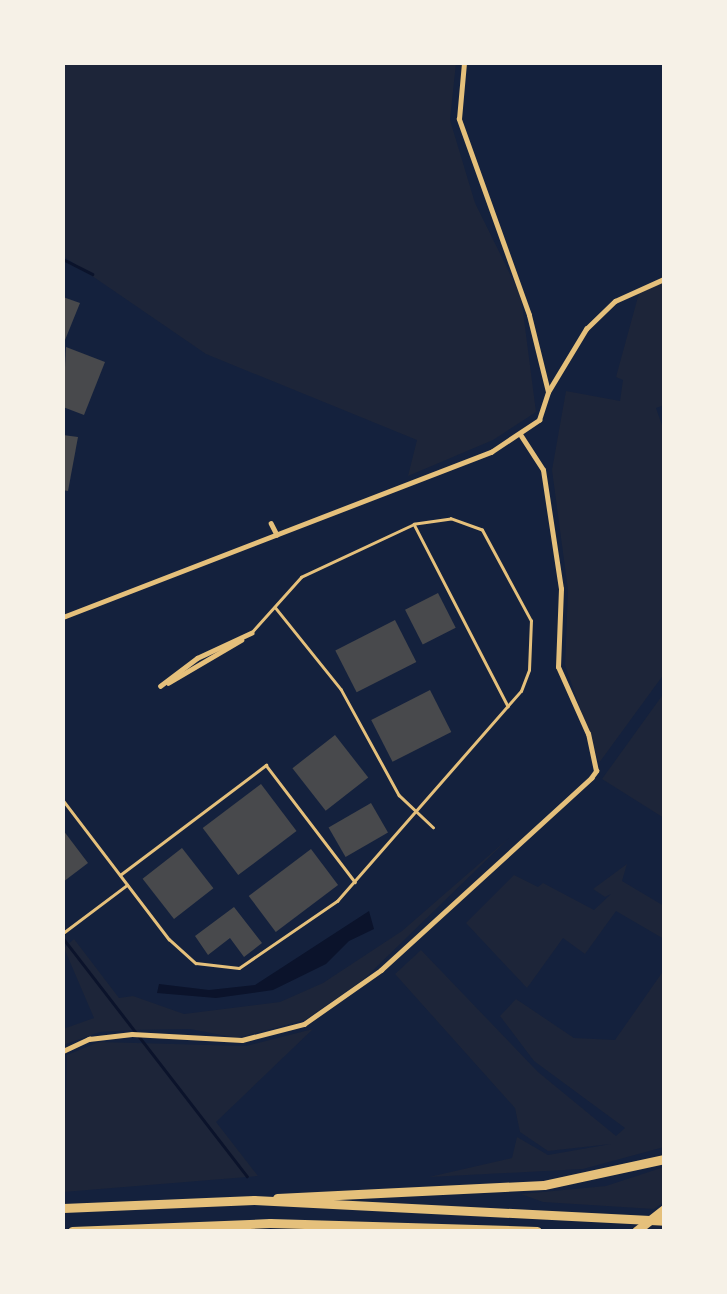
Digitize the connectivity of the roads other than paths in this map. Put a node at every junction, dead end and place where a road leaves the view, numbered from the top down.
1 (464, 63) edge
2 (664, 279) edge
3 (548, 392) junction
4 (521, 436) junction
5 (271, 523) dead end
6 (414, 524) junction
7 (276, 535) junction
8 (275, 607) junction
9 (63, 617) edge
10 (251, 633) junction
11 (508, 706) junction
12 (63, 800) edge
13 (418, 812) junction
14 (433, 827) dead end
15 (120, 875) junction
16 (355, 883) junction
17 (127, 885) junction
18 (63, 933) edge
19 (63, 1051) edge
20 (664, 1159) edge
21 (254, 1200) junction
22 (63, 1208) edge
23 (664, 1209) edge
24 (664, 1221) edge
25 (72, 1231) edge
26 (537, 1231) edge
27 (636, 1231) edge

1 - 3 street
2 - 3 street
3 - 4 street
4 - 7 street
4 - 19 street
5 - 7 street
6 - 8 lane
6 - 11 lane
6 - 11 lane
7 - 9 street
8 - 10 lane
8 - 13 lane
10 - 10 street
11 - 13 lane
12 - 15 lane
13 - 14 lane
13 - 16 lane
15 - 16 lane
15 - 17 lane
16 - 17 lane
17 - 18 lane
20 - 21 highway
21 - 22 highway
21 - 24 highway
23 - 27 highway
25 - 26 highway

